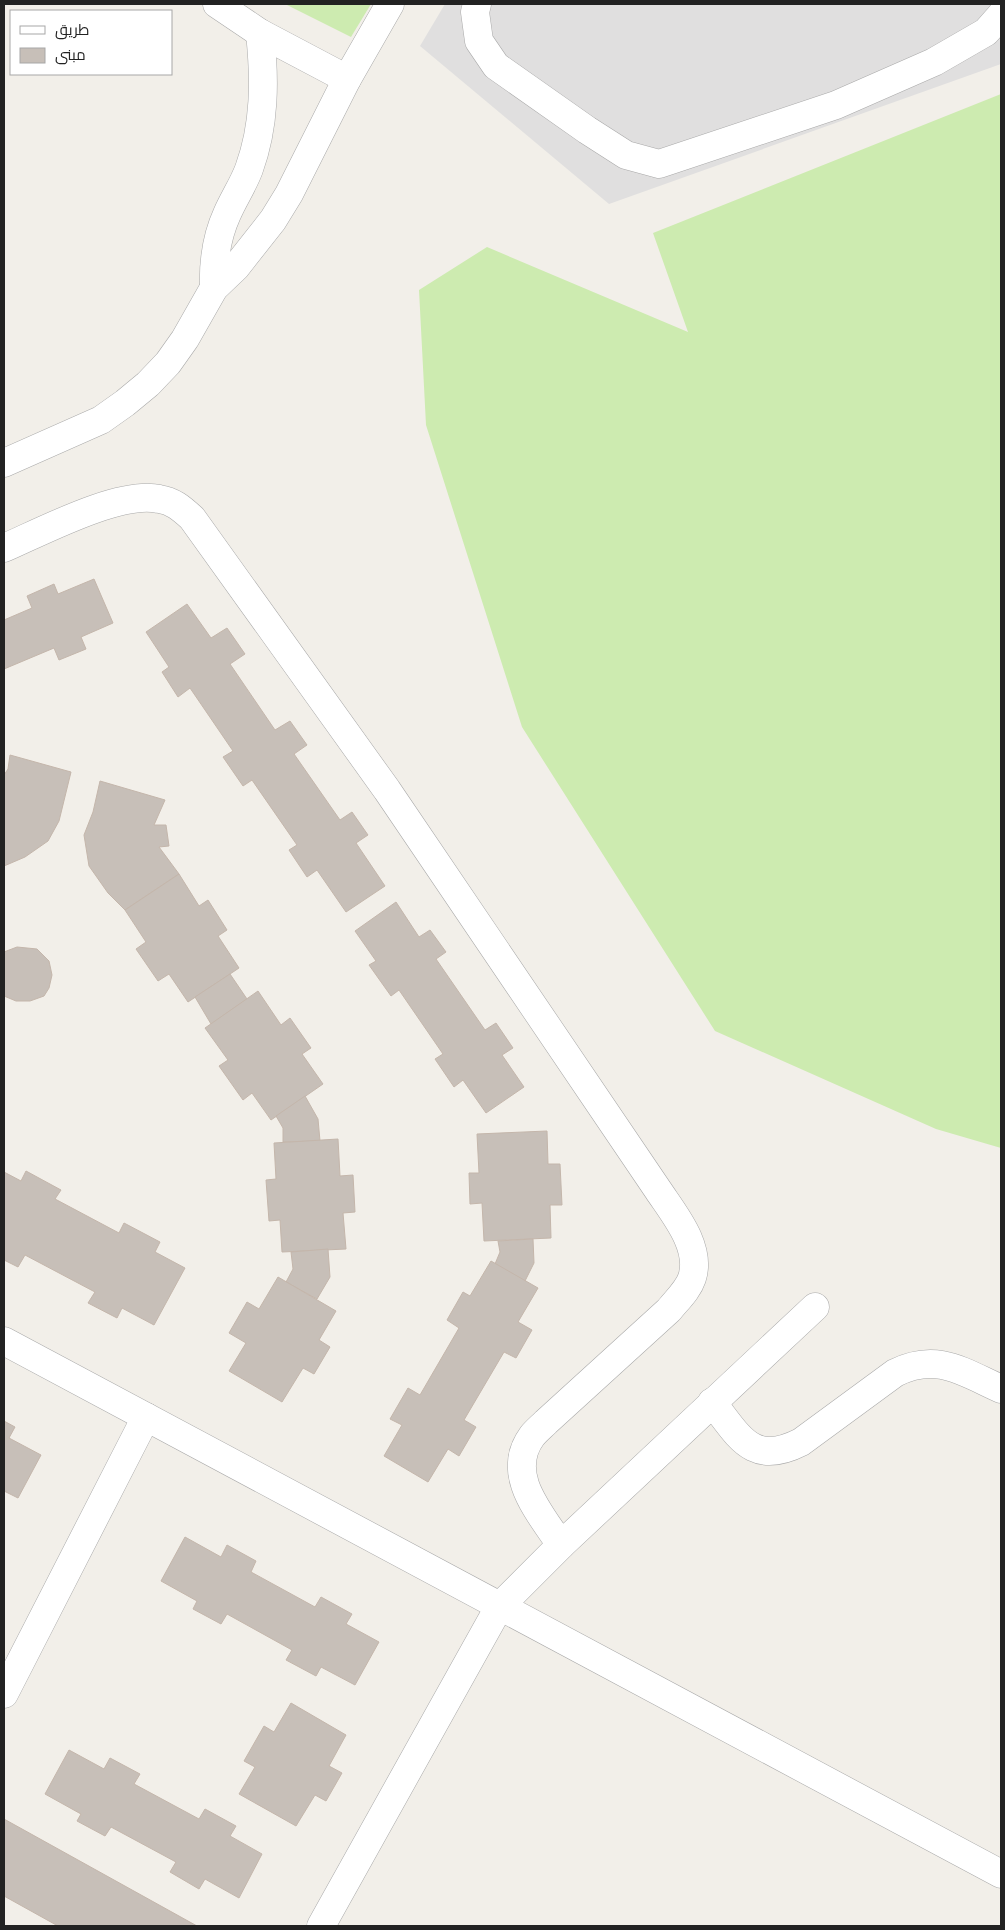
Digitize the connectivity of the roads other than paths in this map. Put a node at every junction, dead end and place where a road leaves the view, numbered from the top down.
1 (217, 4) edge
2 (390, 4) edge
3 (477, 4) edge
4 (1001, 14) edge
5 (260, 33) junction
6 (347, 79) junction
7 (214, 288) junction
8 (4, 463) edge
9 (4, 548) edge
10 (815, 1306) dead end
11 (4, 1341) edge
12 (1001, 1389) edge
13 (712, 1402) junction
14 (146, 1417) junction
15 (561, 1545) junction
16 (499, 1607) junction
17 (4, 1694) edge
18 (1001, 1874) edge
19 (321, 1926) edge

1 - 5 street
2 - 6 street
3 - 4 street
5 - 6 street
5 - 7 street
6 - 7 street
7 - 8 street
9 - 15 street
10 - 13 street
11 - 14 street
12 - 13 street
13 - 15 street
14 - 16 street
14 - 17 street
15 - 16 street
16 - 18 street
16 - 19 street

